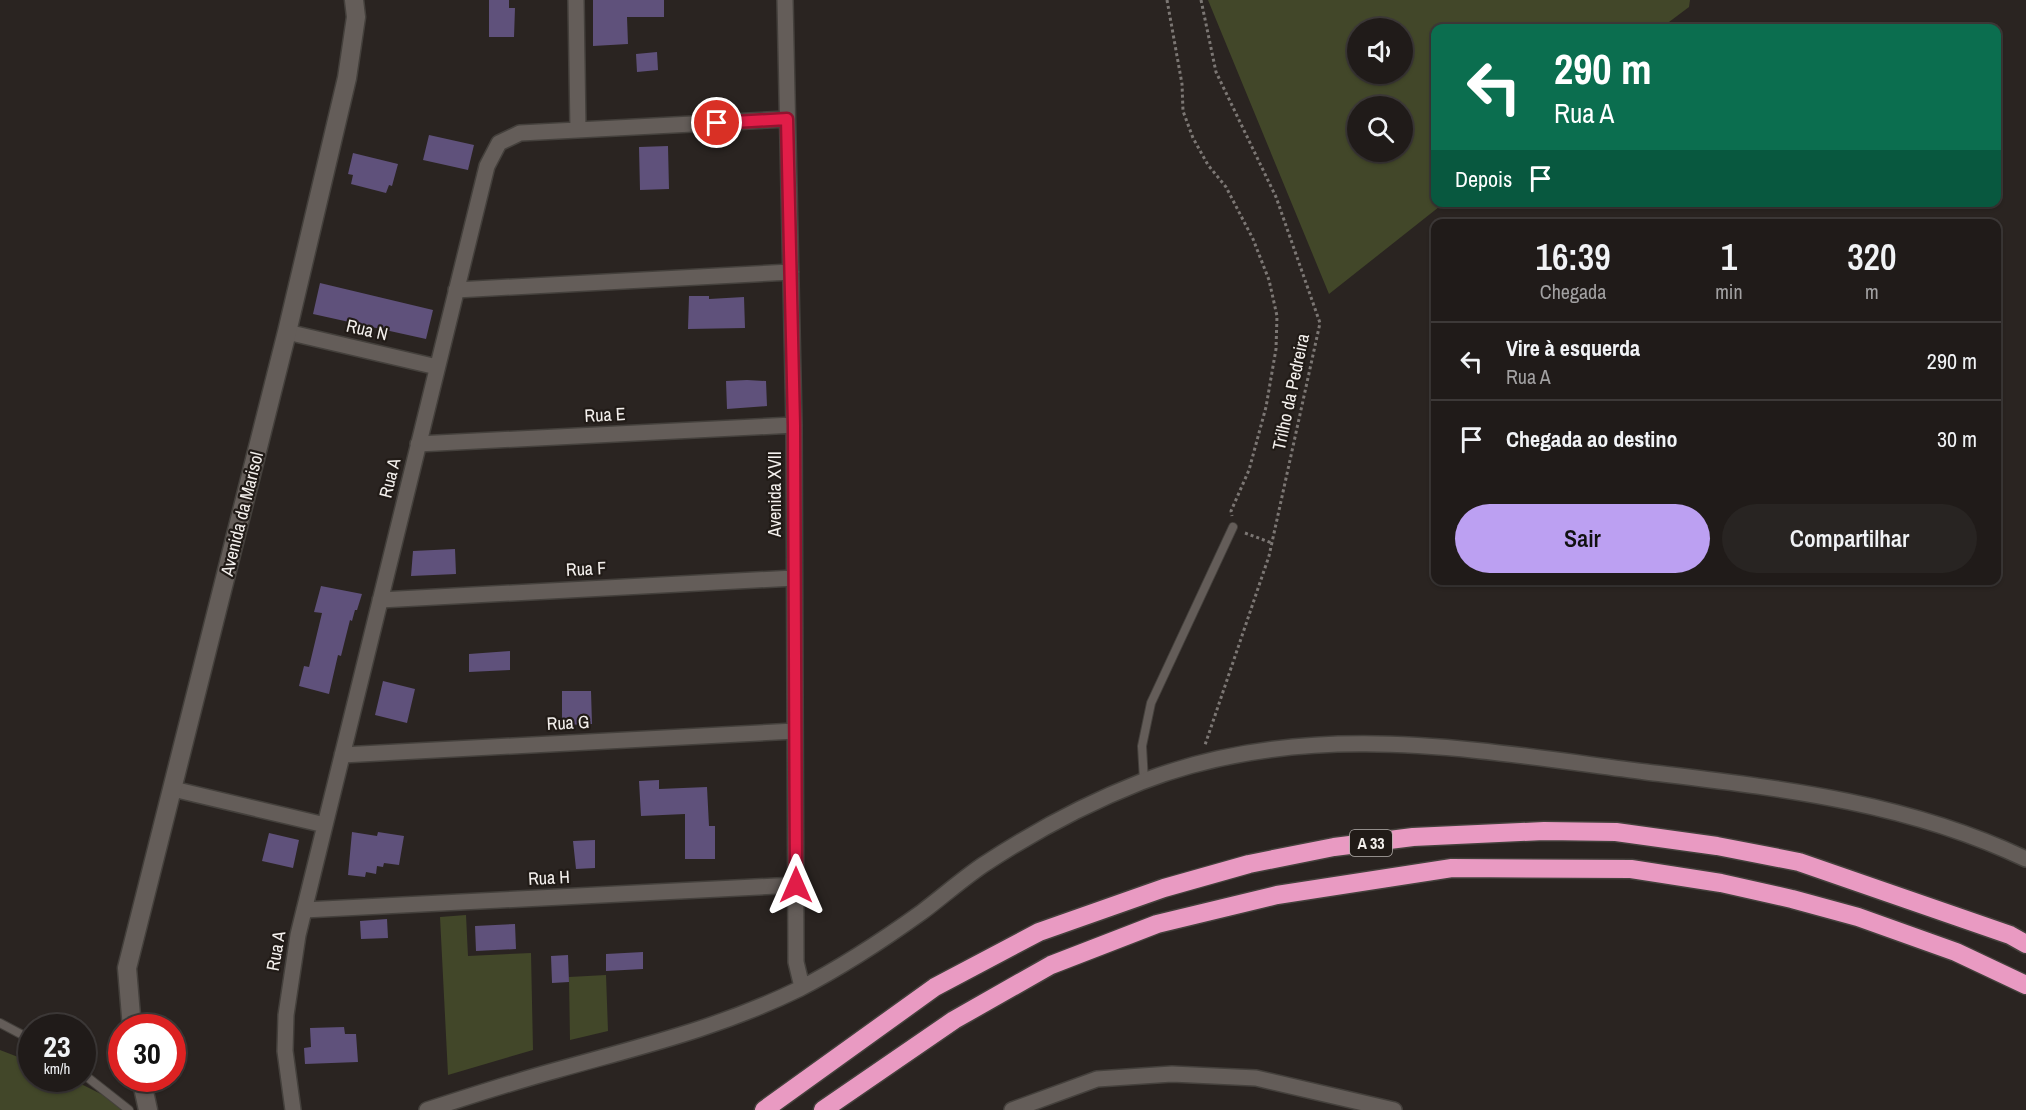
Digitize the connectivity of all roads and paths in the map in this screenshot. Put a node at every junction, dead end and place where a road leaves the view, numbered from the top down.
1 (354, 0) edge
2 (576, 0) edge
3 (785, 0) edge
4 (1167, 0) edge
5 (1201, 0) edge
6 (787, 119) junction
7 (578, 130) junction
8 (791, 272) junction
9 (456, 290) junction
10 (287, 332) junction
11 (437, 367) junction
12 (794, 425) junction
13 (418, 444) junction
14 (1233, 527) junction
15 (1272, 543) junction
16 (794, 578) junction
17 (380, 600) junction
18 (795, 731) junction
19 (342, 755) junction
20 (1207, 762) junction
21 (1144, 781) junction
22 (173, 789) junction
23 (325, 825) junction
24 (2026, 859) edge
25 (796, 885) junction
26 (304, 910) junction
27 (2026, 944) edge
28 (2026, 985) edge
29 (802, 987) junction
30 (129, 1014) edge
31 (0, 1023) edge
32 (18, 1033) edge
33 (96, 1084) edge
34 (144, 1092) edge
35 (129, 1110) edge
36 (148, 1110) edge
37 (293, 1110) edge
38 (427, 1110) edge
39 (764, 1110) edge
40 (823, 1110) edge
41 (1012, 1110) edge
42 (1394, 1110) edge

1 - 10 street, Avenida da Marisol
2 - 7 street
3 - 6 street, Avenida XVII
4 - 14 path
5 - 15 path, Trilho da Pedreira
6 - 7 street, Rua A
6 - 8 street, Avenida XVII
7 - 9 street, Rua A
8 - 9 street
8 - 12 street, Avenida XVII
9 - 11 street, Rua A
10 - 11 street, Rua N
10 - 22 street, Avenida da Marisol
11 - 13 street, Rua A
12 - 13 street, Rua E
12 - 16 street, Avenida XVII
13 - 17 street, Rua A
14 - 15 path
14 - 21 lane
15 - 20 path, Trilho da Pedreira
16 - 17 street, Rua F
16 - 18 street, Avenida XVII
17 - 19 street, Rua A
18 - 19 street, Rua G
18 - 25 street, Avenida XVII
19 - 23 street, Rua A
20 - 21 street
20 - 24 street
21 - 29 street
22 - 23 street
22 - 30 street, Avenida da Marisol
23 - 26 street, Rua A
25 - 26 street, Rua H
25 - 29 street, Avenida XVII
26 - 37 street, Rua A
27 - 39 highway, A 33
28 - 40 highway, A 33
29 - 38 street
31 - 32 lane
33 - 35 lane
34 - 36 street
41 - 42 street

